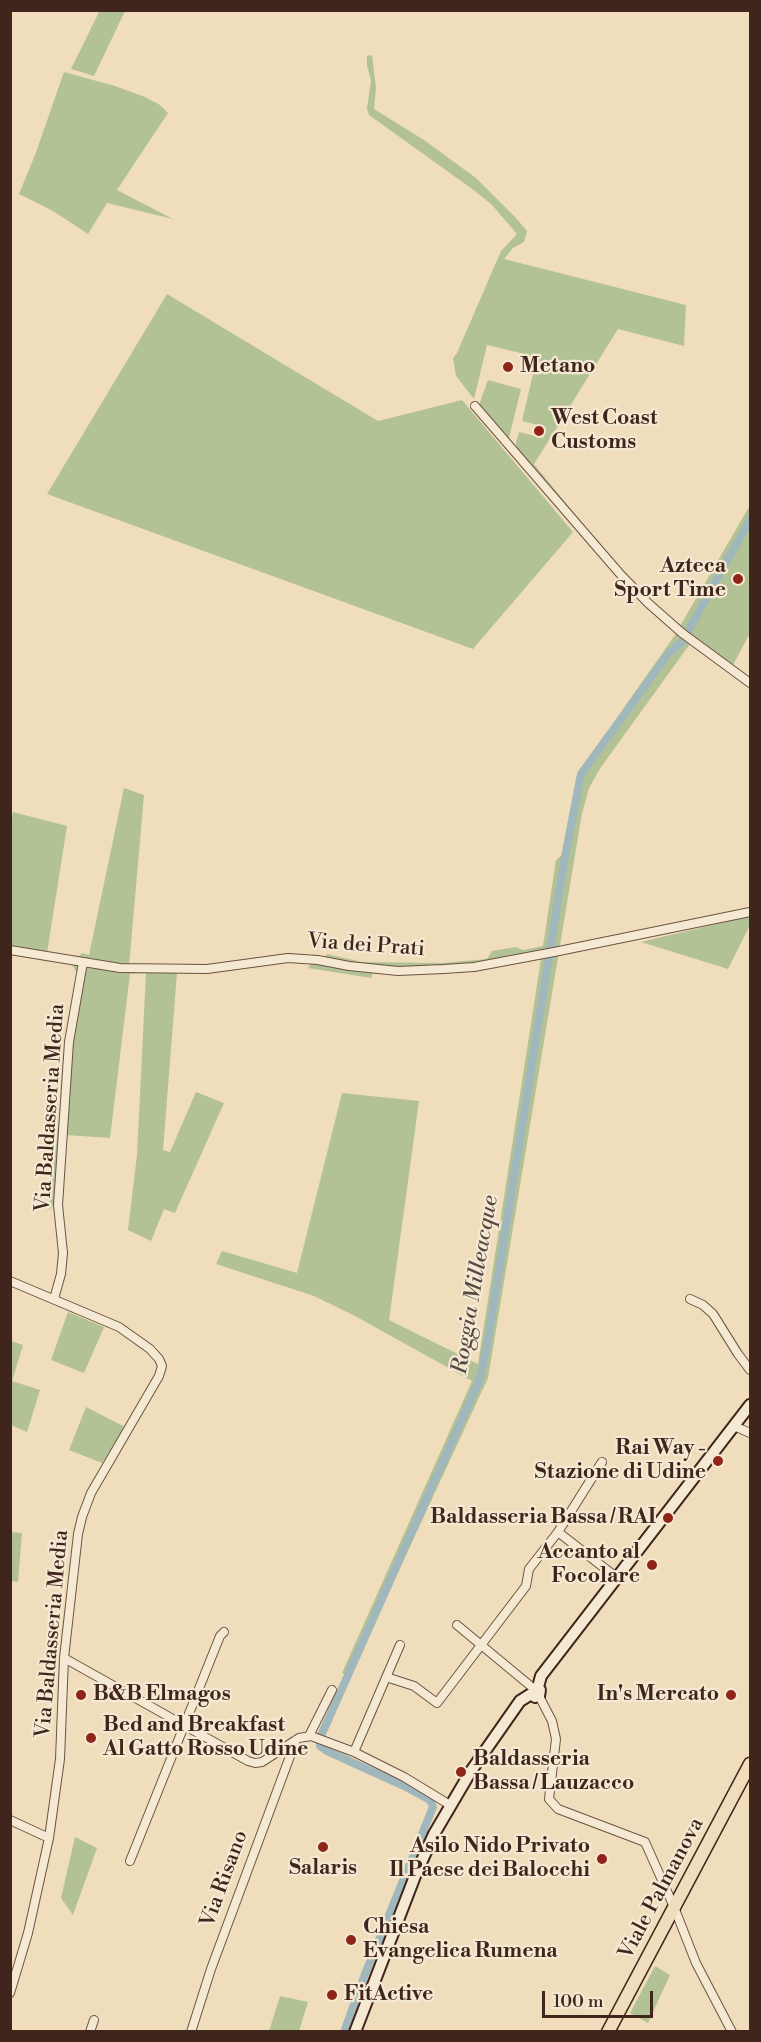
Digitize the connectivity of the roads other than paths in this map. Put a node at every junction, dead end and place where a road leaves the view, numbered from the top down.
1 (475, 406) dead end
2 (750, 683) edge
3 (750, 912) edge
4 (10, 950) edge
5 (83, 962) junction
6 (10, 1281) edge
7 (54, 1299) junction
8 (690, 1299) dead end
9 (750, 1370) edge
10 (750, 1405) edge
11 (734, 1426) junction
12 (750, 1433) edge
13 (602, 1462) dead end
14 (558, 1532) junction
15 (616, 1577) junction
16 (457, 1625) dead end
17 (224, 1632) dead end
18 (400, 1645) dead end
19 (482, 1645) junction
20 (64, 1658) junction
21 (386, 1677) junction
22 (332, 1690) dead end
23 (535, 1691) junction
24 (185, 1726) junction
25 (312, 1737) junction
26 (296, 1740) junction
27 (354, 1752) junction
28 (750, 1764) edge
29 (450, 1805) junction
30 (10, 1820) edge
31 (49, 1838) junction
32 (130, 1861) dead end
33 (674, 1907) junction
34 (10, 1993) edge
35 (94, 2020) dead end
36 (90, 2031) edge
37 (191, 2031) edge
38 (355, 2031) edge
39 (608, 2031) edge
40 (732, 2031) edge

1 - 2 street
3 - 5 street, Via dei Prati
4 - 5 street, Via dei Prati
5 - 7 street, Via Baldasseria Media
6 - 7 street
7 - 20 street, Via Baldasseria Media
8 - 9 street
10 - 11 street
11 - 12 street
11 - 15 street
13 - 14 street
14 - 15 street
14 - 19 street
15 - 23 street
16 - 19 street
17 - 24 street
18 - 21 street
19 - 21 street
19 - 23 street
20 - 24 street
20 - 31 street, Via Baldasseria Media
21 - 27 street
22 - 25 street
23 - 29 street
23 - 33 street
24 - 26 street
24 - 32 street
25 - 26 street
25 - 27 street
26 - 37 street, Via Risano
27 - 29 street
28 - 33 main road, Viale Palmanova
29 - 38 street
30 - 31 street
31 - 34 street, Via Baldasseria Media
33 - 39 main road, Viale Palmanova
33 - 40 street
35 - 36 street

